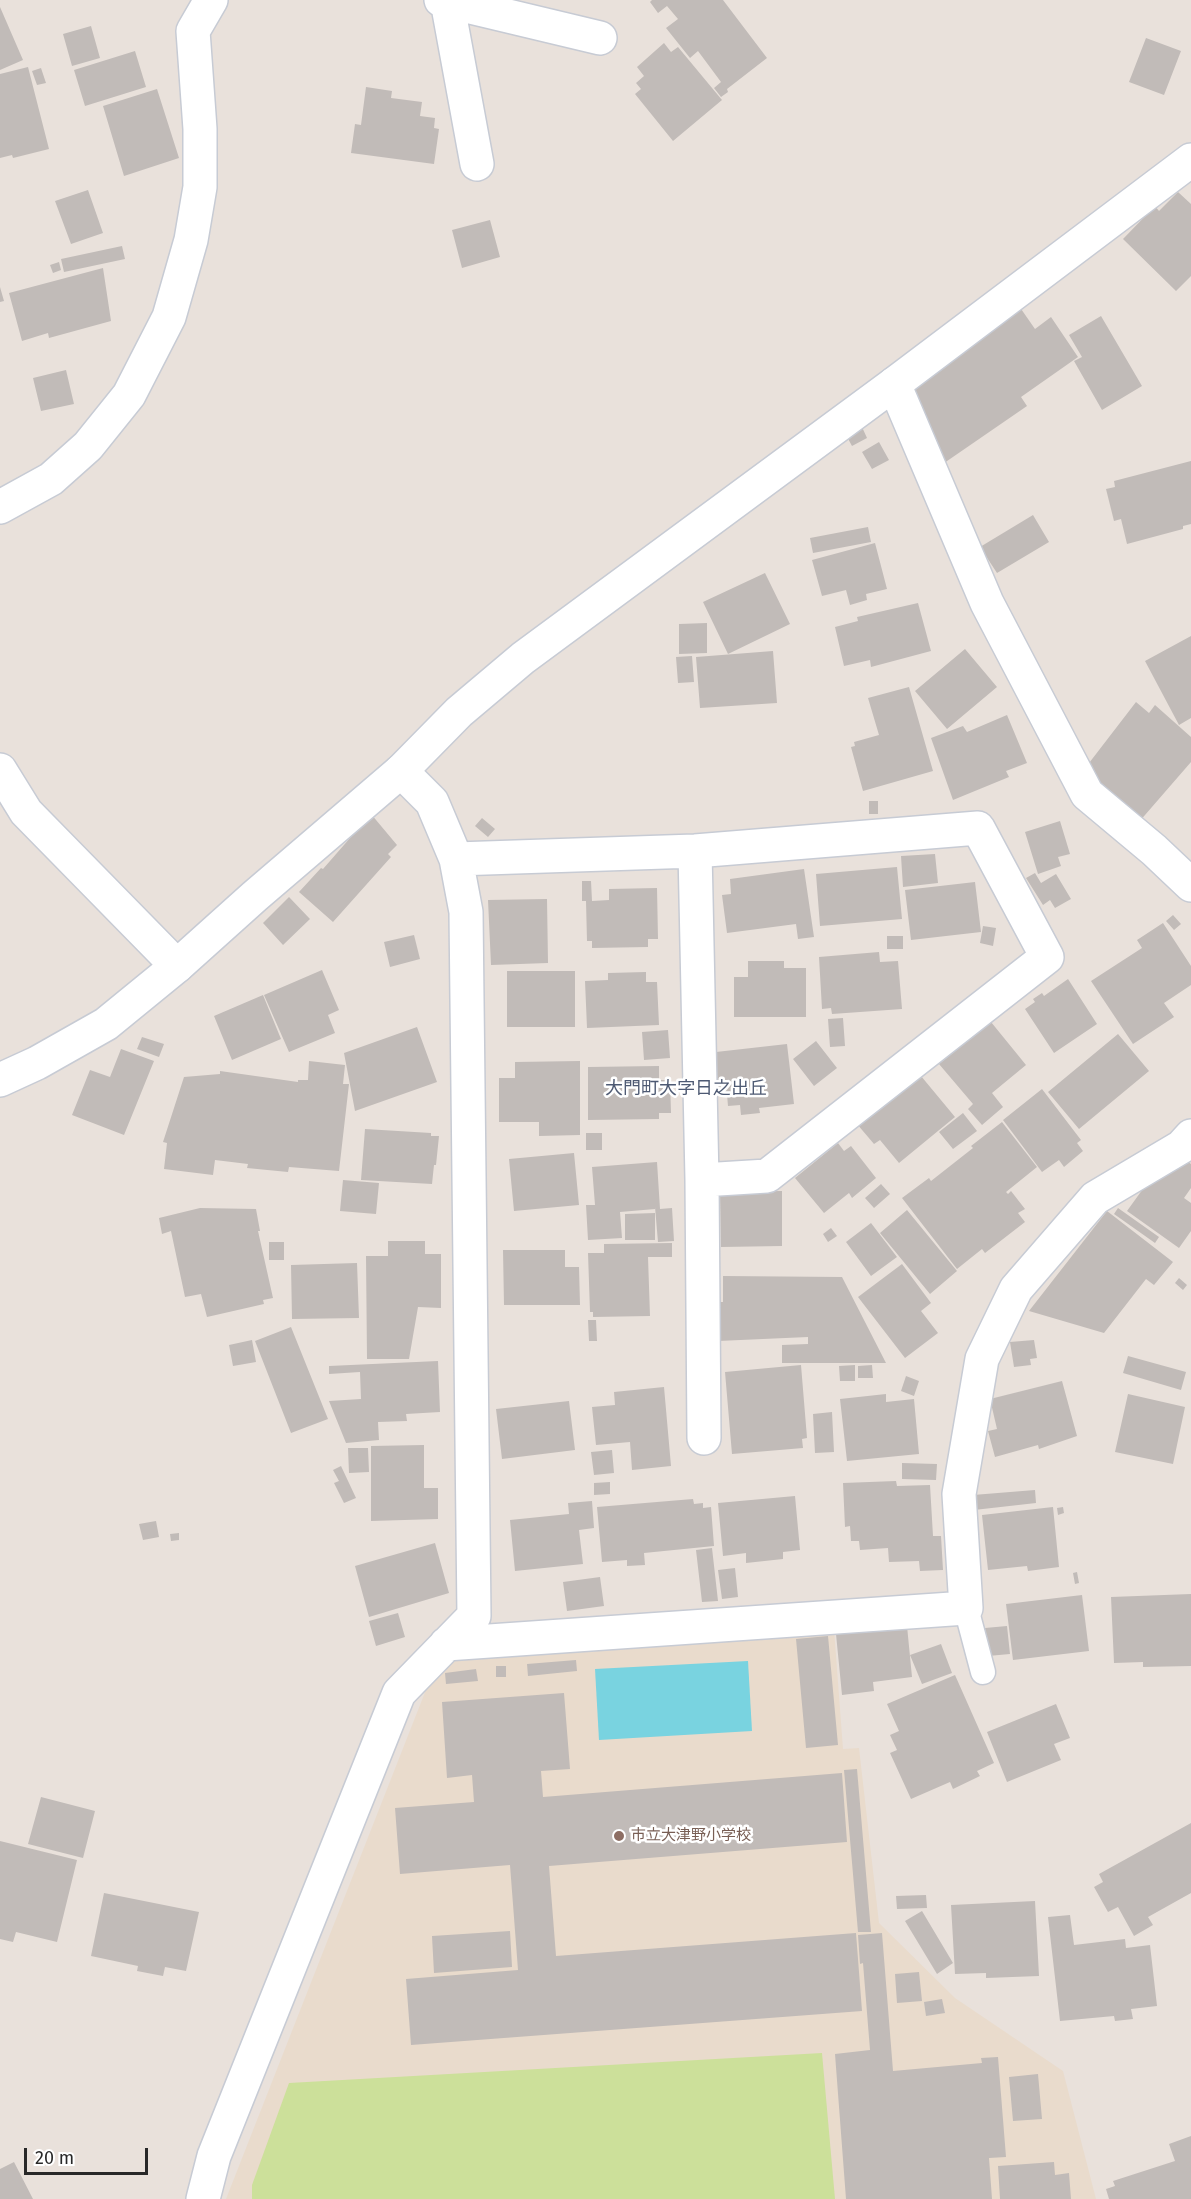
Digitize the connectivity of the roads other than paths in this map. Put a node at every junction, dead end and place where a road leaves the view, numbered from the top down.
1 (444, 1) edge
2 (202, 4) edge
3 (600, 38) dead end
4 (1191, 160) edge
5 (477, 164) dead end
6 (894, 384) junction
7 (0, 507) edge
8 (0, 770) edge
9 (402, 771) junction
10 (695, 851) junction
11 (456, 859) junction
12 (1191, 885) edge
13 (177, 966) junction
14 (0, 1080) edge
15 (1191, 1136) edge
16 (702, 1180) junction
17 (704, 1438) dead end
18 (966, 1608) junction
19 (446, 1644) junction
20 (983, 1672) dead end
21 (203, 2199) edge

1 - 3 street
1 - 5 street
2 - 7 street
4 - 6 street
6 - 9 street
6 - 12 street
8 - 13 street
9 - 11 street
9 - 13 street
10 - 11 street
10 - 16 street
10 - 16 street
11 - 19 street
13 - 14 street
15 - 18 street
16 - 17 street
18 - 19 street
18 - 20 lane
19 - 21 street

